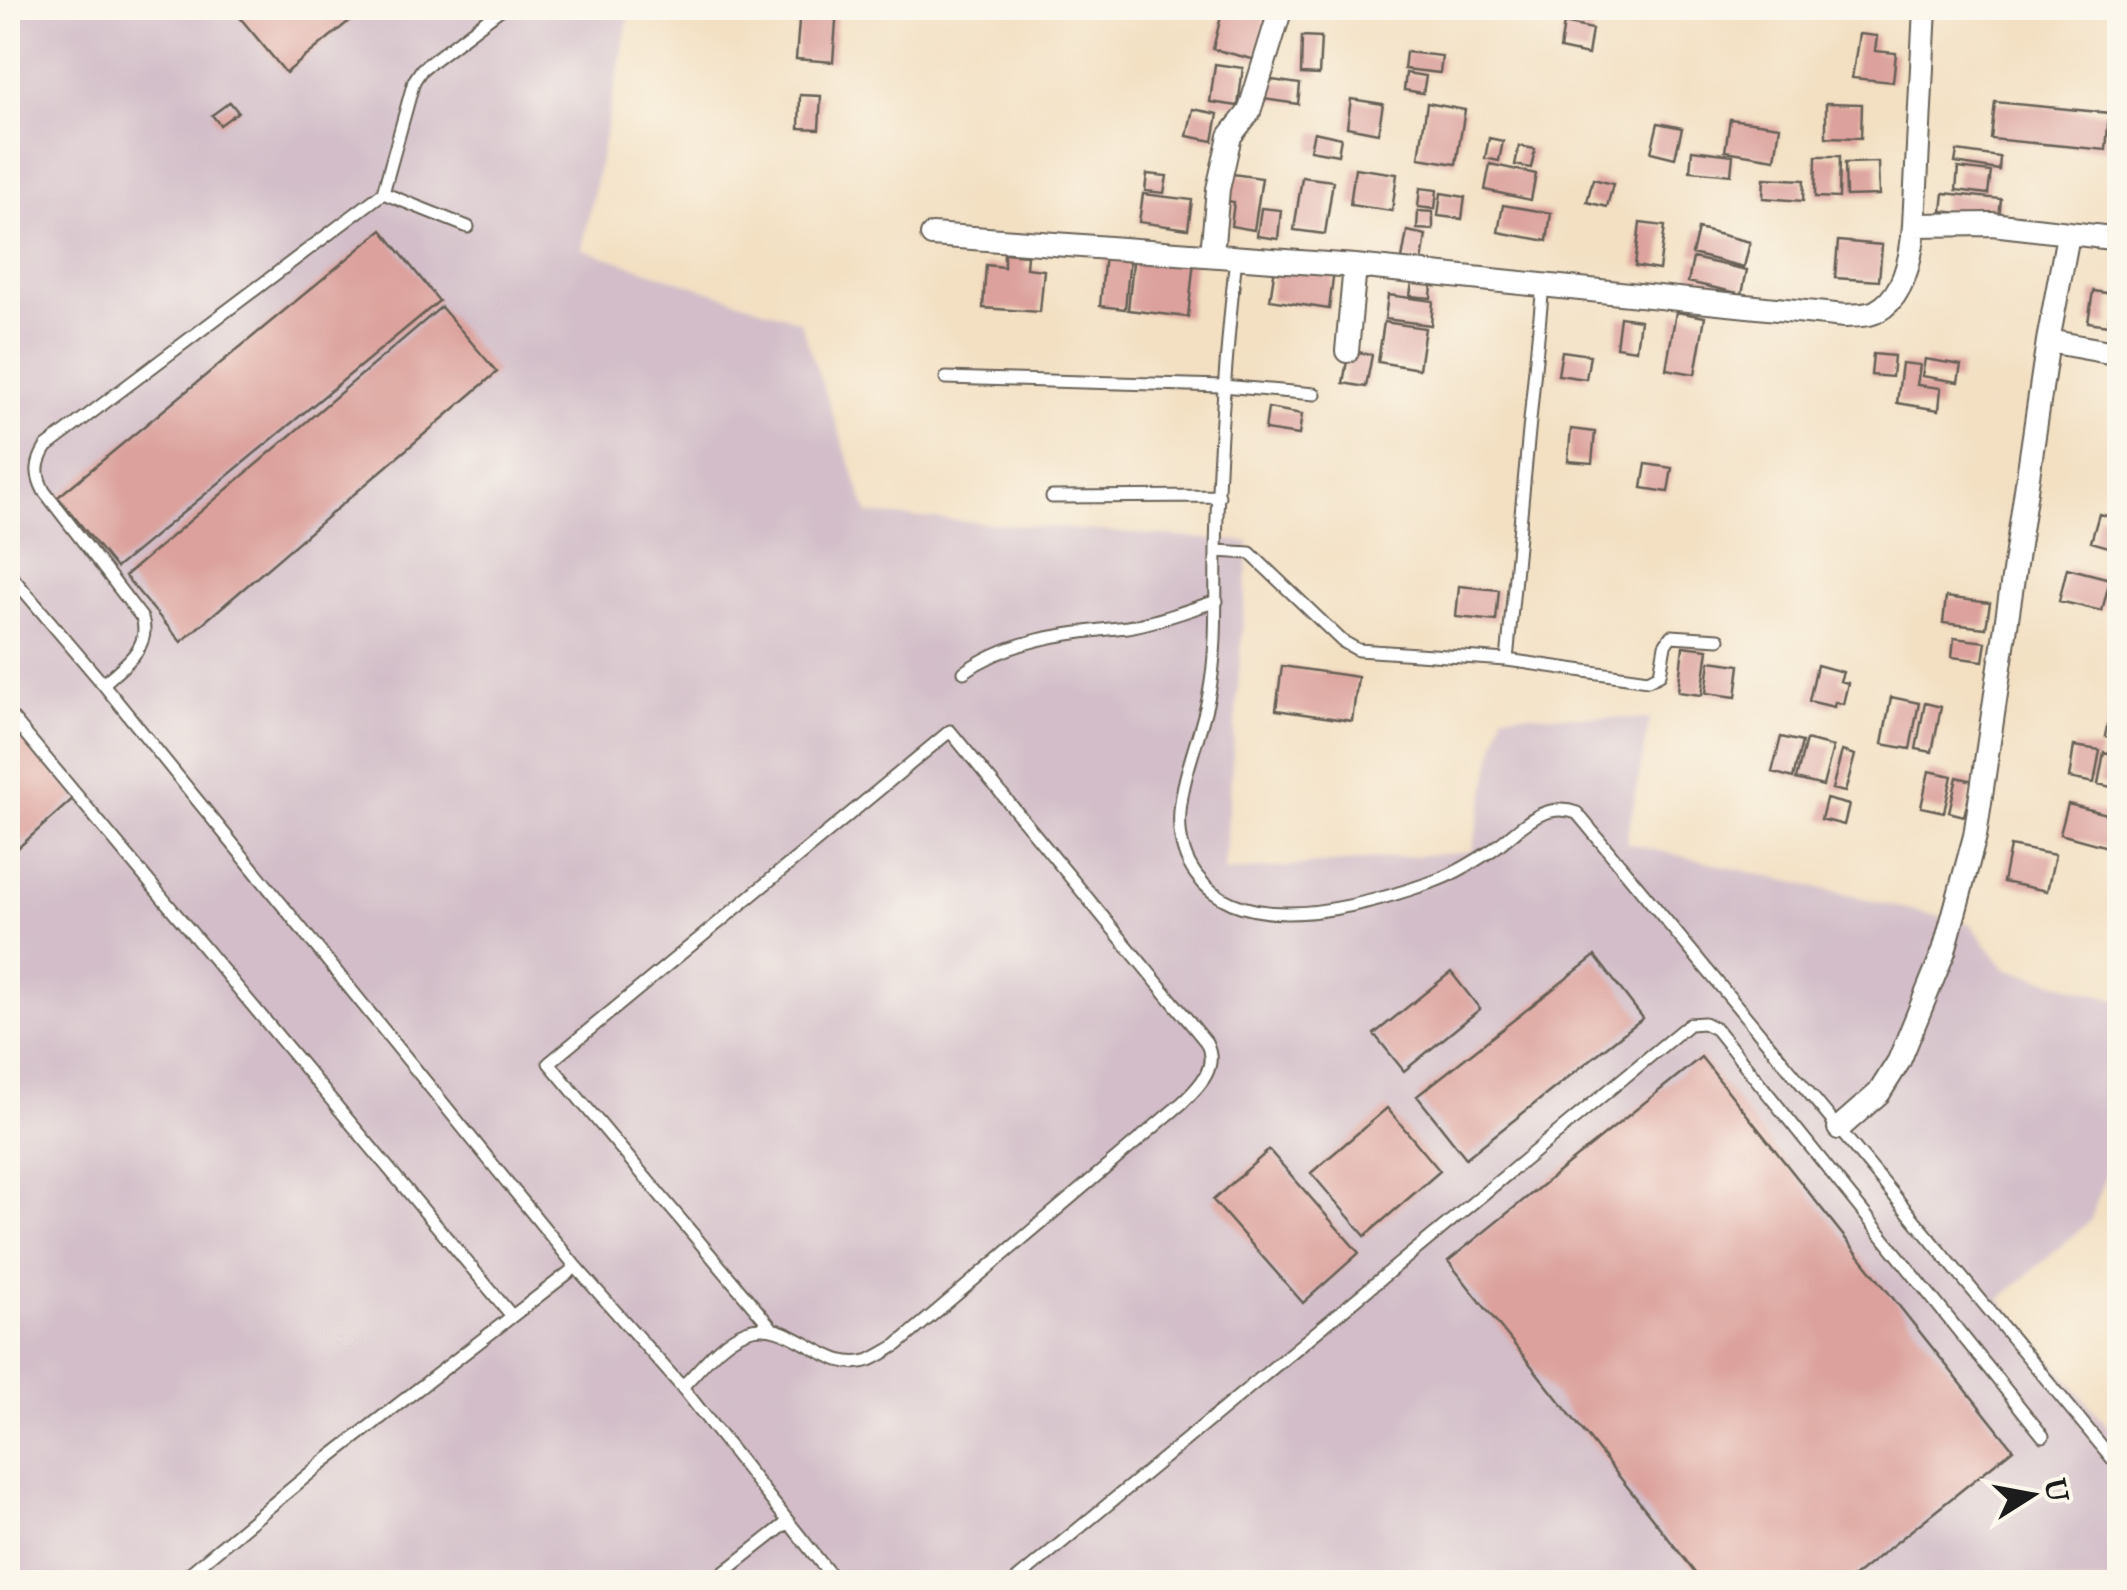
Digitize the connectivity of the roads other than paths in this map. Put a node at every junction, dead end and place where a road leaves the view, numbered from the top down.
1 (502, 8) edge
2 (1281, 8) edge
3 (1925, 8) edge
4 (383, 193) junction
5 (1914, 224) junction
6 (468, 226) dead end
7 (932, 235) dead end
8 (2068, 235) junction
9 (2120, 239) edge
10 (1212, 254) junction
11 (1236, 256) junction
12 (1355, 266) junction
13 (1543, 286) junction
14 (2048, 341) junction
15 (1347, 351) dead end
16 (2120, 354) edge
17 (946, 378) dead end
18 (1223, 386) junction
19 (1316, 394) dead end
20 (1219, 496) junction
21 (1052, 497) dead end
22 (1216, 552) junction
23 (8, 572) edge
24 (1216, 602) junction
25 (1719, 639) dead end
26 (1507, 660) junction
27 (964, 672) dead end
28 (103, 684) junction
29 (8, 714) edge
30 (1839, 1128) junction
31 (576, 1266) junction
32 (512, 1316) junction
33 (770, 1327) junction
34 (682, 1387) junction
35 (2043, 1436) dead end
36 (2120, 1468) edge
37 (788, 1522) junction
38 (180, 1582) edge
39 (712, 1582) edge
40 (836, 1582) edge
41 (1014, 1582) edge

1 - 4 lane
2 - 10 street
3 - 5 street
4 - 6 lane
4 - 28 lane
5 - 8 street
5 - 13 street
7 - 10 street
8 - 9 street
8 - 14 street
10 - 11 street
11 - 12 street
11 - 18 lane
12 - 13 street
12 - 15 street
13 - 26 lane
14 - 16 street
14 - 30 street
17 - 18 lane
18 - 19 lane
18 - 20 lane
20 - 21 lane
20 - 22 lane
22 - 24 lane
22 - 26 lane
23 - 28 lane
24 - 27 lane
24 - 30 lane
25 - 26 lane
28 - 31 lane
29 - 32 lane
30 - 36 lane
31 - 32 lane
31 - 34 lane
32 - 38 lane
33 - 33 lane
33 - 34 lane
34 - 37 lane
35 - 41 lane
37 - 39 lane
37 - 40 lane

